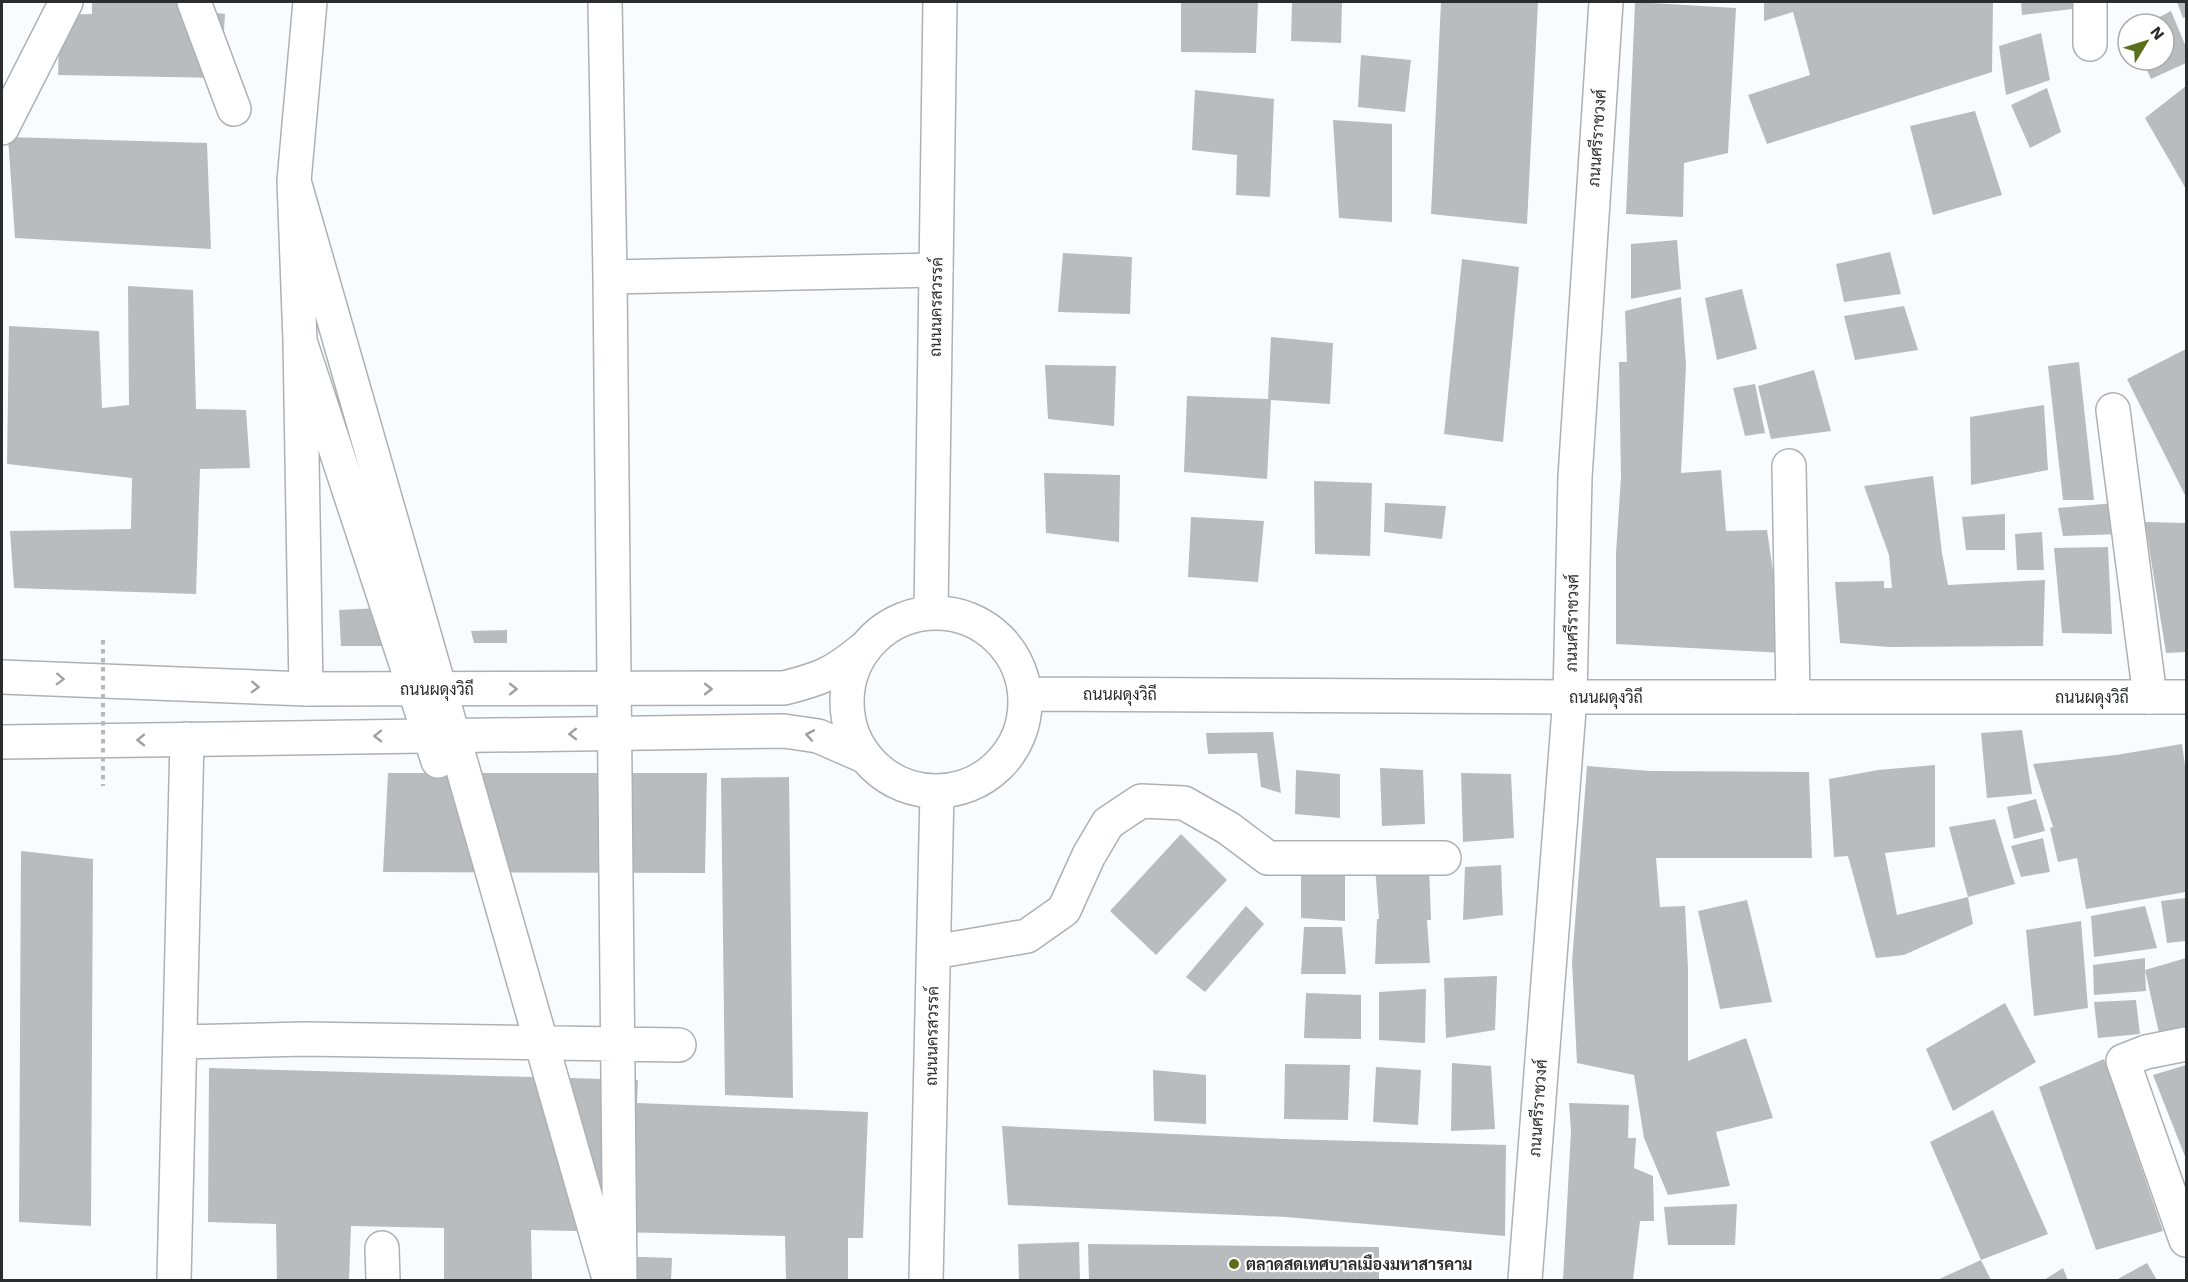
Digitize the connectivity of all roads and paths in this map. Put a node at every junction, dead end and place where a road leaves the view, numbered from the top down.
1 (66, 2) edge
2 (194, 2) edge
3 (310, 2) edge
4 (605, 2) edge
5 (940, 2) edge
6 (1606, 2) edge
7 (2090, 2) edge
8 (2090, 44) dead end
9 (234, 109) dead end
10 (2, 128) edge
11 (294, 181) junction
12 (936, 270) junction
13 (610, 277) junction
14 (300, 340) junction
15 (2113, 410) dead end
16 (1789, 466) dead end
17 (931, 612) junction
18 (103, 640) dead end
19 (862, 650) junction
20 (2, 677) edge
21 (306, 689) junction
22 (1026, 694) junction
23 (1570, 697) junction
24 (1793, 697) junction
25 (2150, 697) junction
26 (2187, 697) edge
27 (187, 739) junction
28 (2, 742) edge
29 (864, 756) junction
30 (103, 786) dead end
31 (938, 792) junction
32 (1444, 858) dead end
33 (934, 952) junction
34 (180, 1042) junction
35 (2187, 1044) edge
36 (679, 1045) dead end
37 (2187, 1240) edge
38 (382, 1248) dead end
39 (174, 1281) edge
40 (383, 1281) edge
41 (609, 1281) edge
42 (620, 1281) edge
43 (926, 1281) edge
44 (1525, 1281) edge

1 - 10 main road
2 - 9 main road
3 - 11 main road
4 - 13 main road
5 - 12 main road, ถนนนครสวรรค์
6 - 23 main road, ภนนศรีราชวงศ์
7 - 8 main road
11 - 14 main road
11 - 41 main road
12 - 13 main road
12 - 17 main road, ถนนนครสวรรค์
13 - 42 main road
14 - 21 main road
14 - 41 main road
15 - 25 main road
16 - 24 main road
17 - 19 main road
17 - 22 main road
18 - 30 path, bridge
21 -> 19 main road, ถนนผดุงวิถี
19 - 29 main road
20 -> 21 main road, ถนนผดุงวิถี
22 - 23 main road, ถนนผดุงวิถี
22 - 31 main road
23 - 24 main road, ถนนผดุงวิถี
23 - 44 main road, ภนนศรีราชวงศ์
24 - 25 main road, ถนนผดุงวิถี
25 - 26 main road, ถนนผดุงวิถี
27 -> 28 main road
29 -> 27 main road
27 - 34 main road
29 - 31 main road
31 - 33 main road, ถนนนครสวรรค์
32 - 33 main road
33 - 43 main road, ถนนนครสวรรค์
34 - 36 main road
34 - 39 main road
35 - 37 main road
38 - 40 main road

